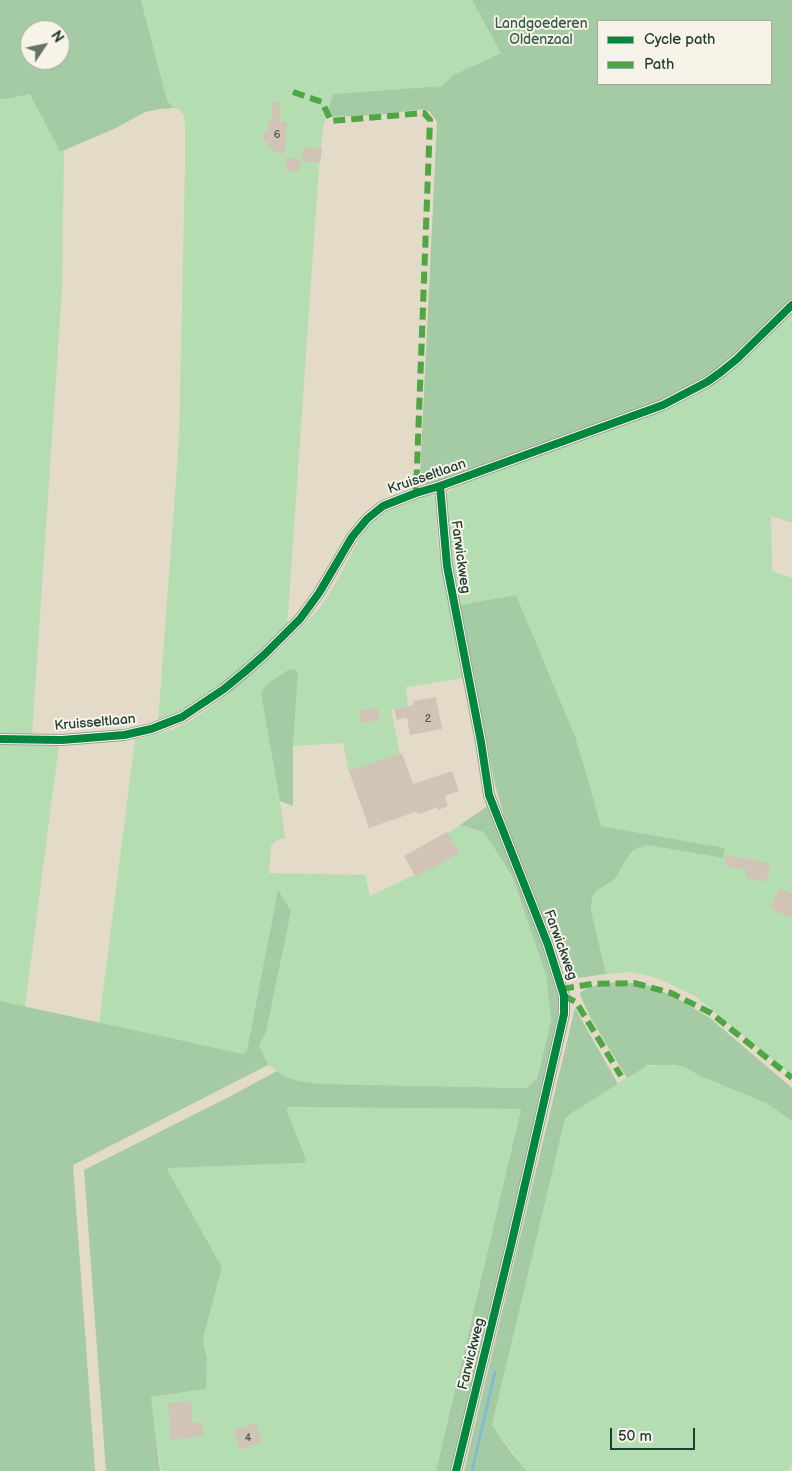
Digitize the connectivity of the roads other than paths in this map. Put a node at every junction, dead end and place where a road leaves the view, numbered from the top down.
1 (792, 305) edge
2 (440, 486) junction
3 (0, 739) edge
4 (456, 1471) edge

1 - 2 street, Kruisseltlaan
2 - 3 street, Kruisseltlaan
2 - 4 street, Farwickweg

